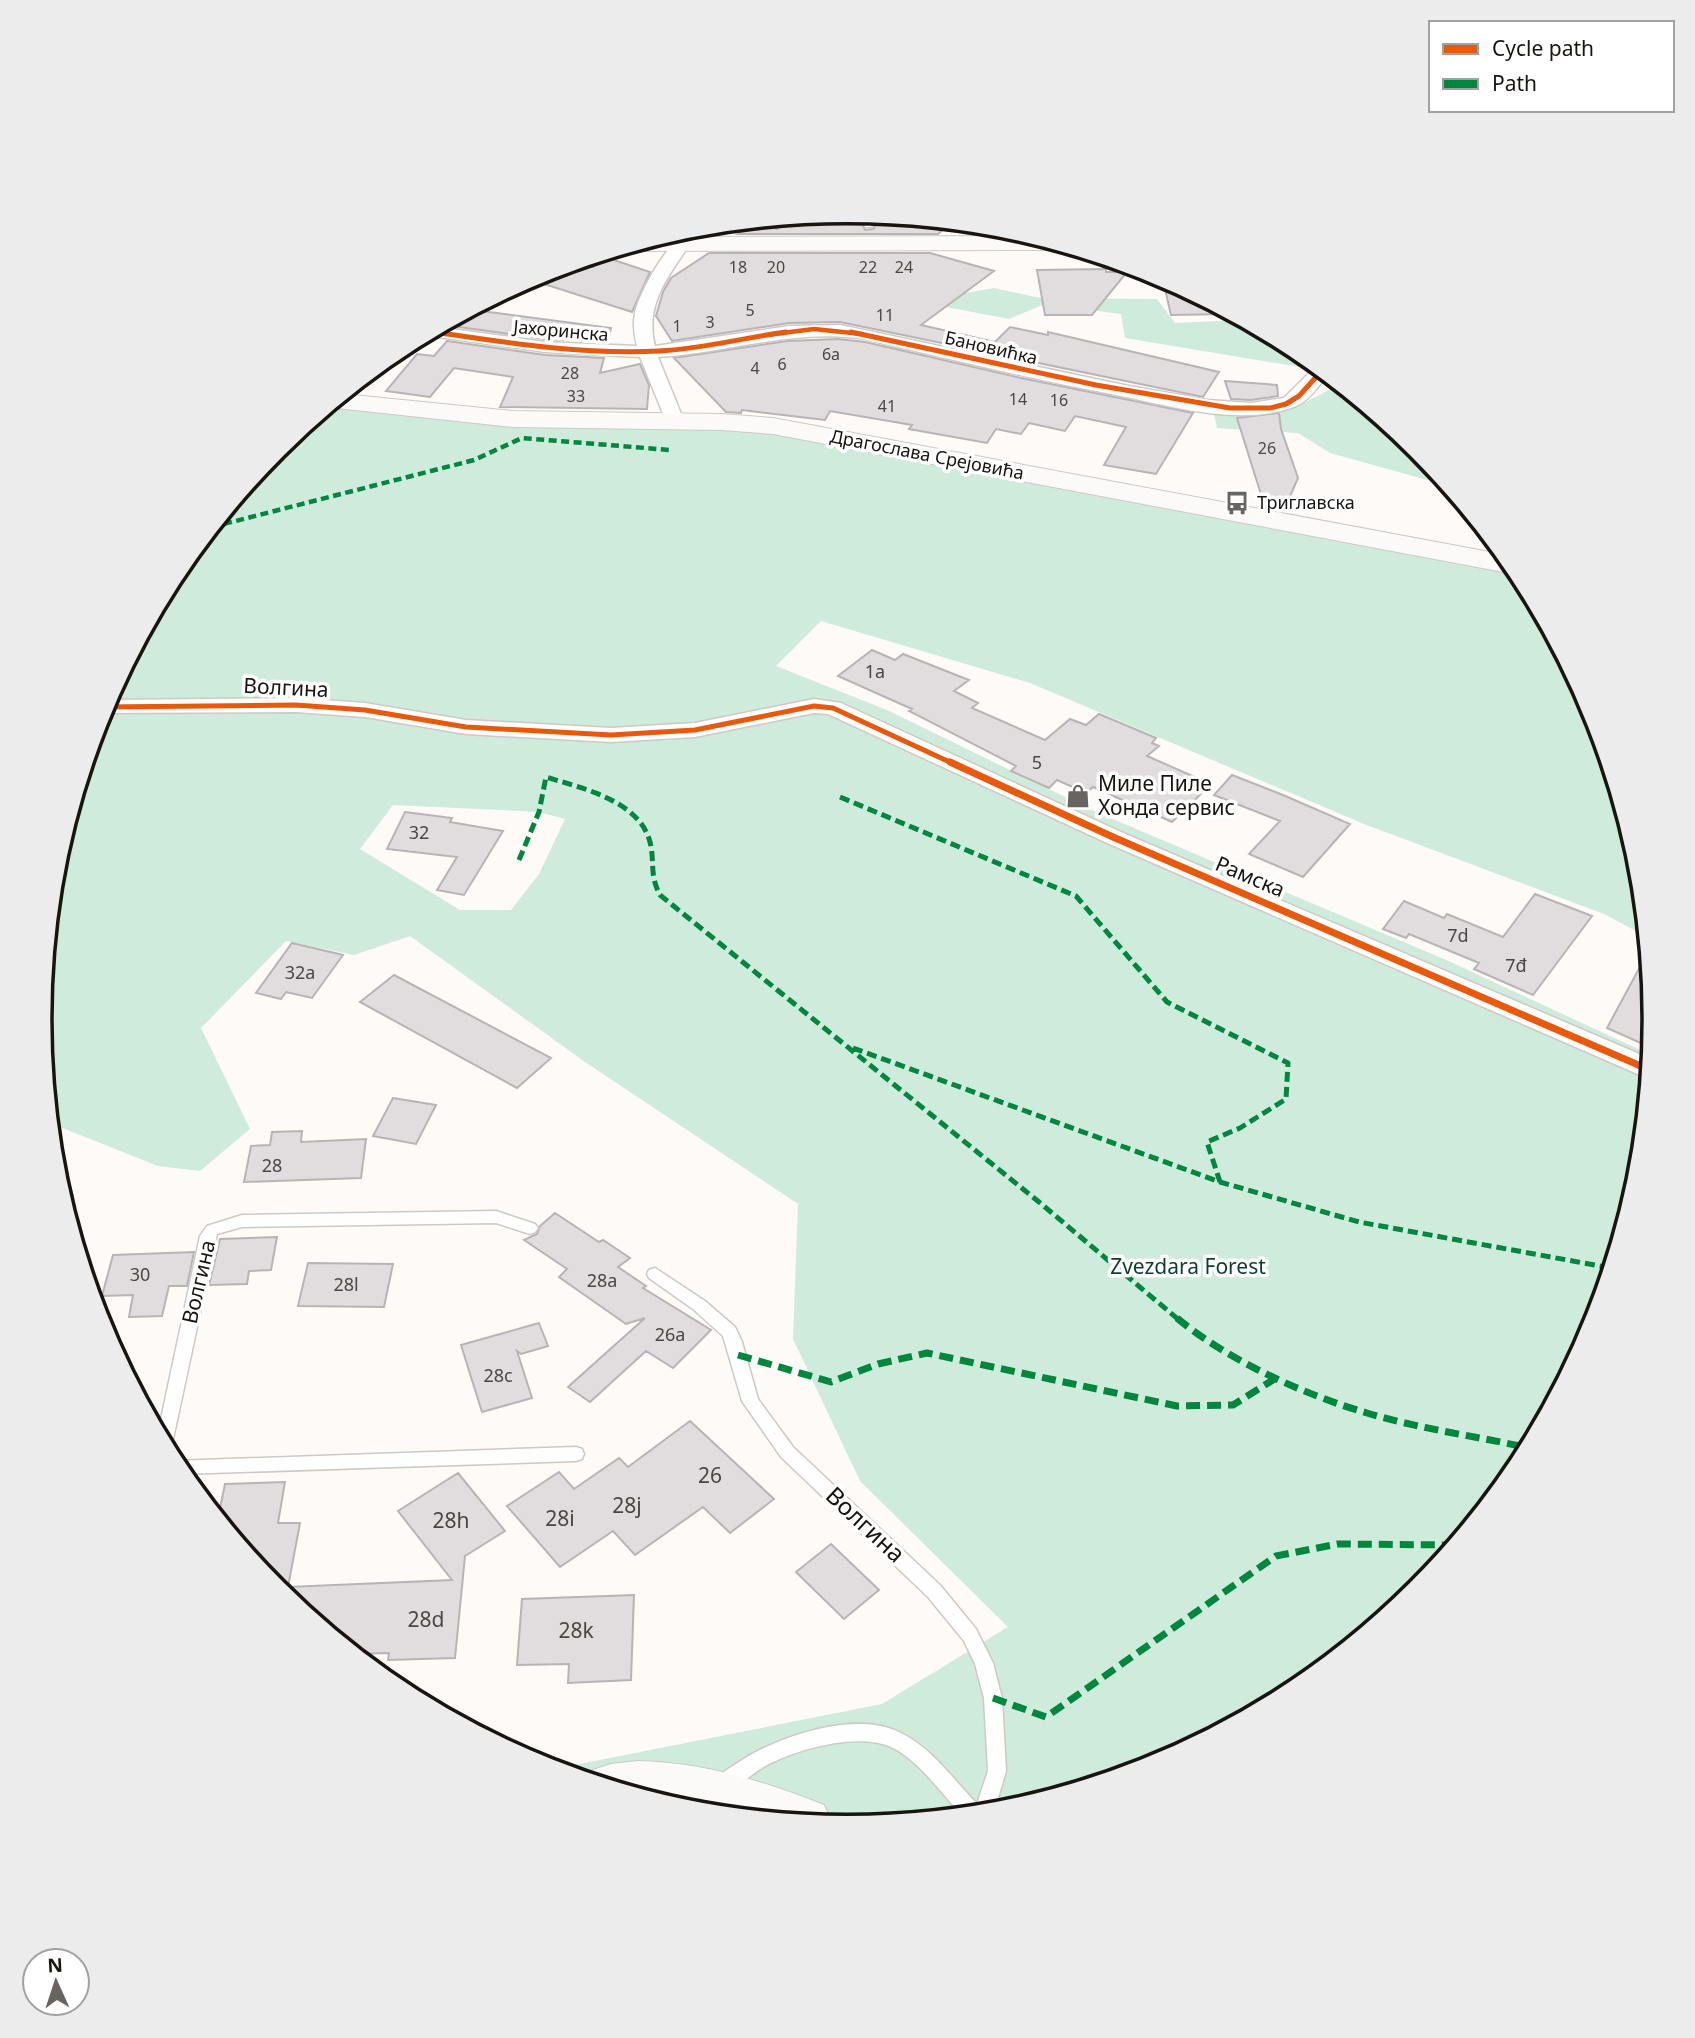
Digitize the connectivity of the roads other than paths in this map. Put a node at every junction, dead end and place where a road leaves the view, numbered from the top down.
1 (1020, 243) edge
2 (671, 244) edge
3 (682, 244) junction
4 (446, 333) edge
5 (648, 351) junction
6 (1316, 377) edge
7 (346, 402) edge
8 (676, 421) junction
9 (1498, 562) edge
10 (117, 707) edge
11 (839, 710) joint
12 (1641, 1066) edge
13 (530, 1228) dead end
14 (655, 1274) dead end
15 (167, 1430) edge
16 (576, 1454) dead end
17 (190, 1467) edge
18 (637, 1785) edge
19 (713, 1792) junction
20 (988, 1801) edge
21 (965, 1805) edge
22 (766, 1809) edge

1 - 3 main road
2 - 3 main road
3 - 5 street
4 - 5 street, Јахоринска
5 - 6 street, Бановићка
5 - 8 street
7 - 8 main road, Драгослава Срејовића
8 - 9 main road, Драгослава Срејовића
10 - 11 street, Волгина
11 - 12 street, Рамска
13 - 15 lane, Волгина
14 - 20 lane, Волгина
16 - 17 lane
18 - 19 main road
19 - 21 lane
19 - 22 main road

